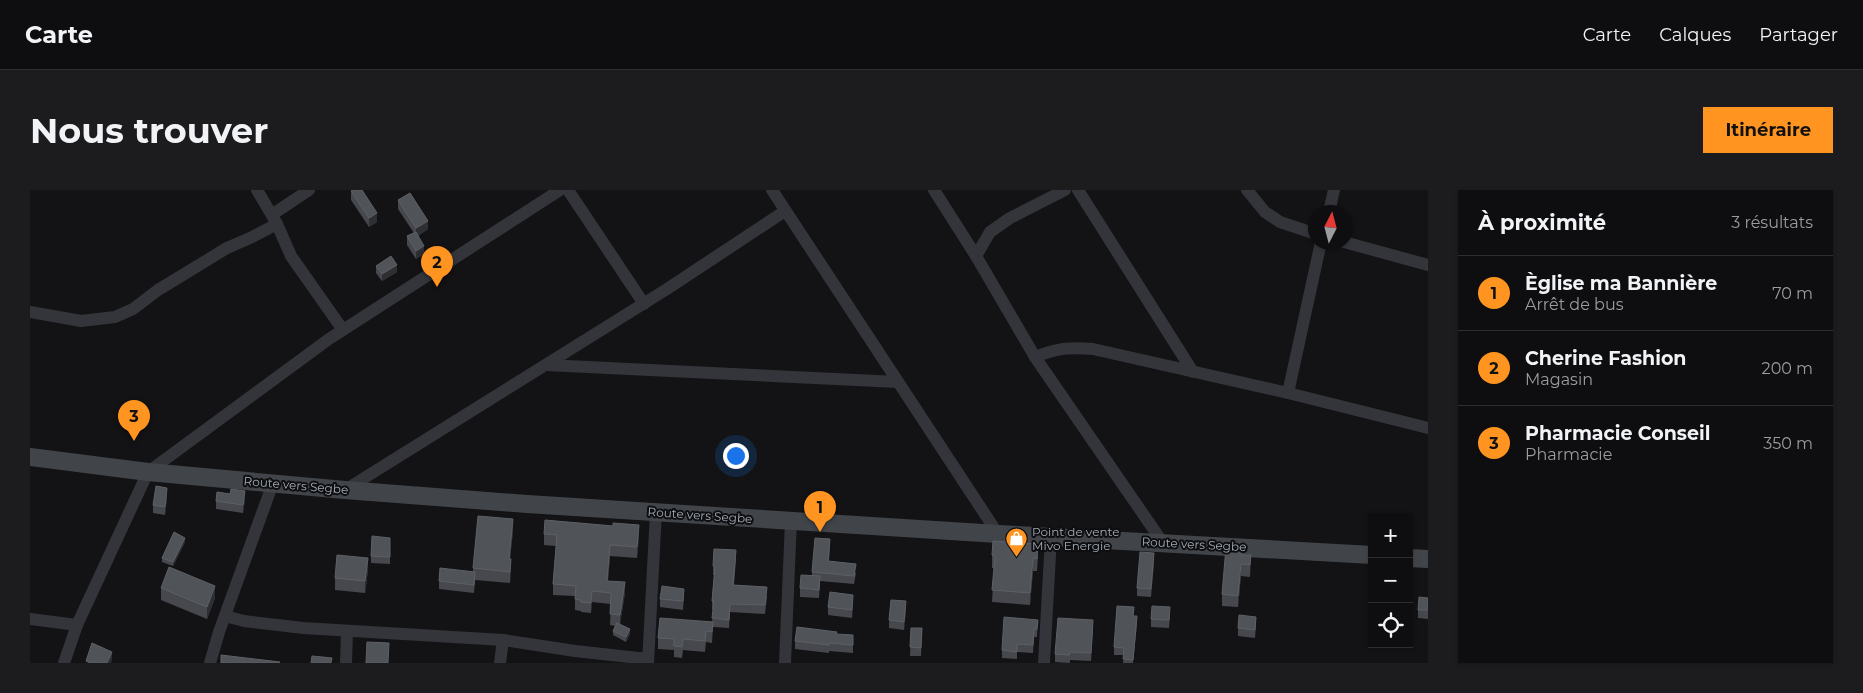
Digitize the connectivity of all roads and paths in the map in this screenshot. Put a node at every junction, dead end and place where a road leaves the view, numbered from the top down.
1 (257, 190) edge
2 (309, 190) edge
3 (560, 190) edge
4 (568, 190) edge
5 (772, 190) edge
6 (934, 190) edge
7 (1065, 190) edge
8 (1078, 190) edge
9 (1247, 190) edge
10 (1334, 190) edge
11 (1331, 205) edge
12 (785, 211) junction
13 (275, 219) junction
14 (1308, 231) edge
15 (1353, 244) edge
16 (1319, 250) edge
17 (976, 256) junction
18 (1428, 265) edge
19 (644, 304) junction
20 (30, 312) edge
21 (343, 330) junction
22 (1035, 357) junction
23 (546, 365) junction
24 (1193, 372) junction
25 (898, 382) junction
26 (1288, 392) junction
27 (1428, 428) edge
28 (30, 457) edge
29 (148, 472) junction
30 (273, 483) junction
31 (345, 490) junction
32 (656, 512) junction
33 (792, 520) junction
34 (998, 534) junction
35 (1051, 537) junction
36 (1163, 543) junction
37 (1368, 555) edge
38 (1413, 558) edge
39 (1428, 559) edge
40 (226, 616) junction
41 (30, 619) edge
42 (77, 625) junction
43 (347, 631) junction
44 (503, 640) junction
45 (648, 661) edge
46 (64, 663) edge
47 (210, 663) edge
48 (346, 663) edge
49 (500, 663) edge
50 (785, 663) edge
51 (792, 663) edge
52 (1044, 663) edge

1 - 13 street
2 - 13 street
3 - 21 street
4 - 19 street
5 - 12 street
6 - 17 street
7 - 17 street
8 - 24 street
9 - 14 street
10 - 11 street
12 - 19 street
12 - 25 street
13 - 20 street
13 - 21 street
15 - 18 street
16 - 26 street
17 - 22 street
19 - 23 street
21 - 29 street
22 - 24 street
22 - 36 street
23 - 25 street
23 - 31 street
24 - 26 street
25 - 34 street
26 - 27 street
28 - 29 main road, Route vers Segbe
29 - 30 main road, Route vers Segbe
29 - 42 street
30 - 31 main road, Route vers Segbe
30 - 40 street
31 - 32 main road, Route vers Segbe
32 - 33 main road, Route vers Segbe
32 - 45 street
33 - 34 main road, Route vers Segbe
33 - 50 street
34 - 35 main road, Route vers Segbe
35 - 36 main road, Route vers Segbe
35 - 52 street
36 - 37 main road, Route vers Segbe
38 - 39 main road
40 - 43 street
40 - 47 street
41 - 42 street
42 - 46 street
43 - 44 street
43 - 48 street
44 - 45 street
44 - 49 street
50 - 51 street

